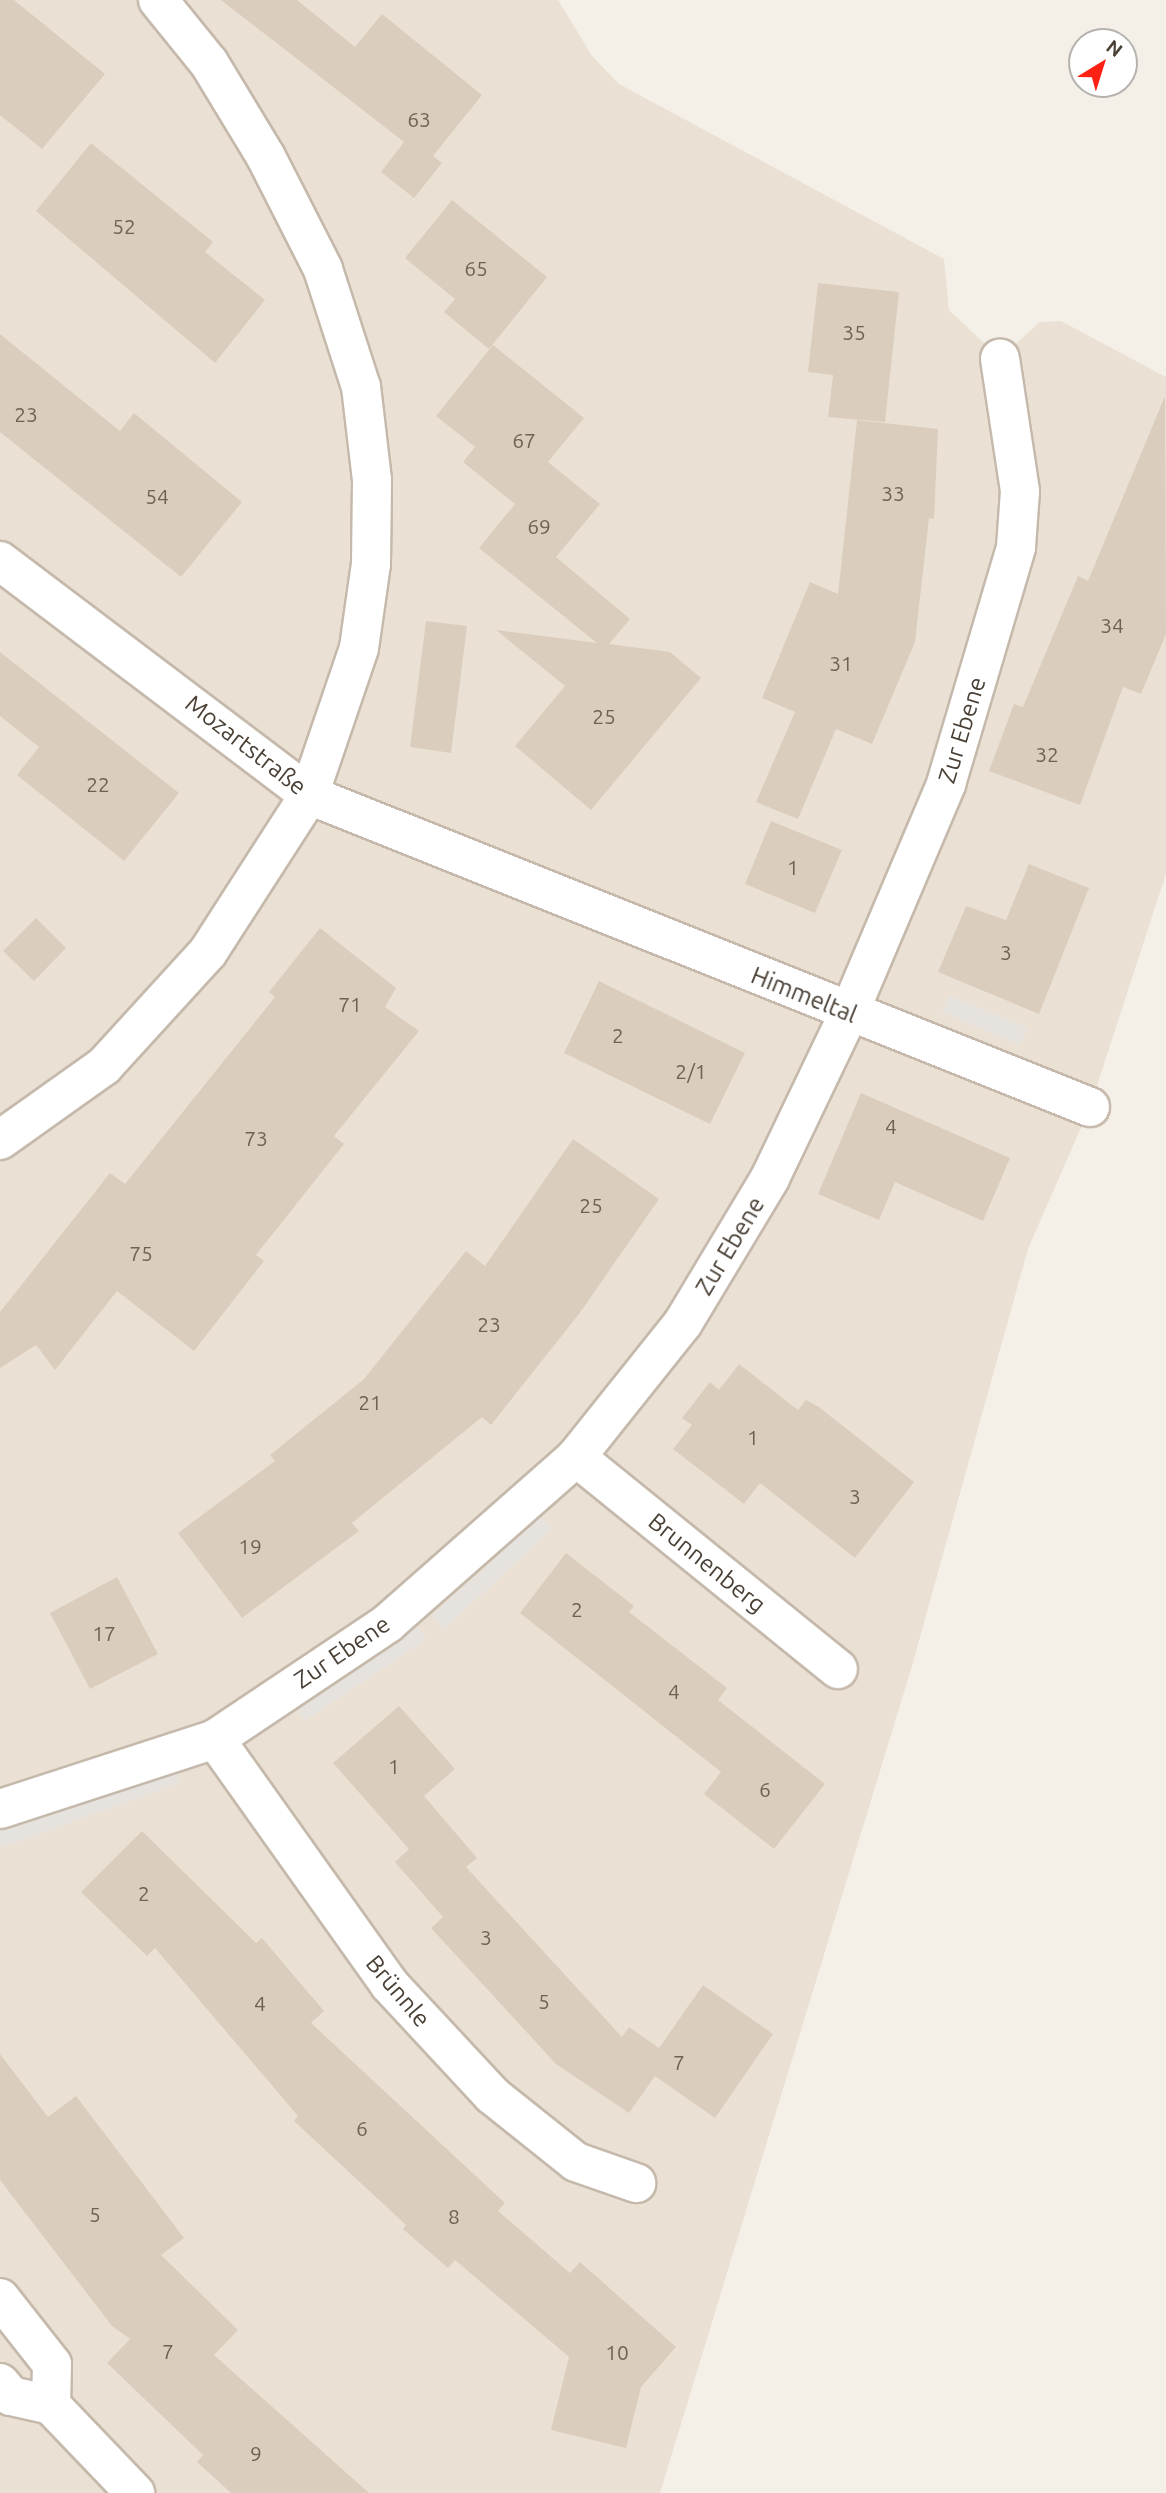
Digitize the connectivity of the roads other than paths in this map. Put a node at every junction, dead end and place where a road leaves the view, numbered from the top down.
1 (158, 0) edge
2 (1000, 358) dead end
3 (0, 561) edge
4 (309, 795) junction
5 (520, 878) joint
6 (849, 1013) junction
7 (1090, 1107) dead end
8 (0, 1140) edge
9 (576, 1457) junction
10 (838, 1669) dead end
11 (215, 1739) junction
12 (0, 1809) edge
13 (636, 2183) dead end
14 (0, 2298) edge
15 (0, 2382) edge
16 (51, 2405) junction
17 (135, 2493) edge

1 - 4 street
2 - 6 street, Zur Ebene
3 - 4 street, Mozartstraße
4 - 5 street, Mozartstraße
4 - 8 street
5 - 6 street, Himmeltal
6 - 7 street, Himmeltal
6 - 9 street, Zur Ebene
9 - 10 street, Brunnenberg
9 - 11 street, Zur Ebene
11 - 12 street, Zur Ebene
11 - 13 street, Brünnle
14 - 16 street
15 - 16 street
16 - 17 street

